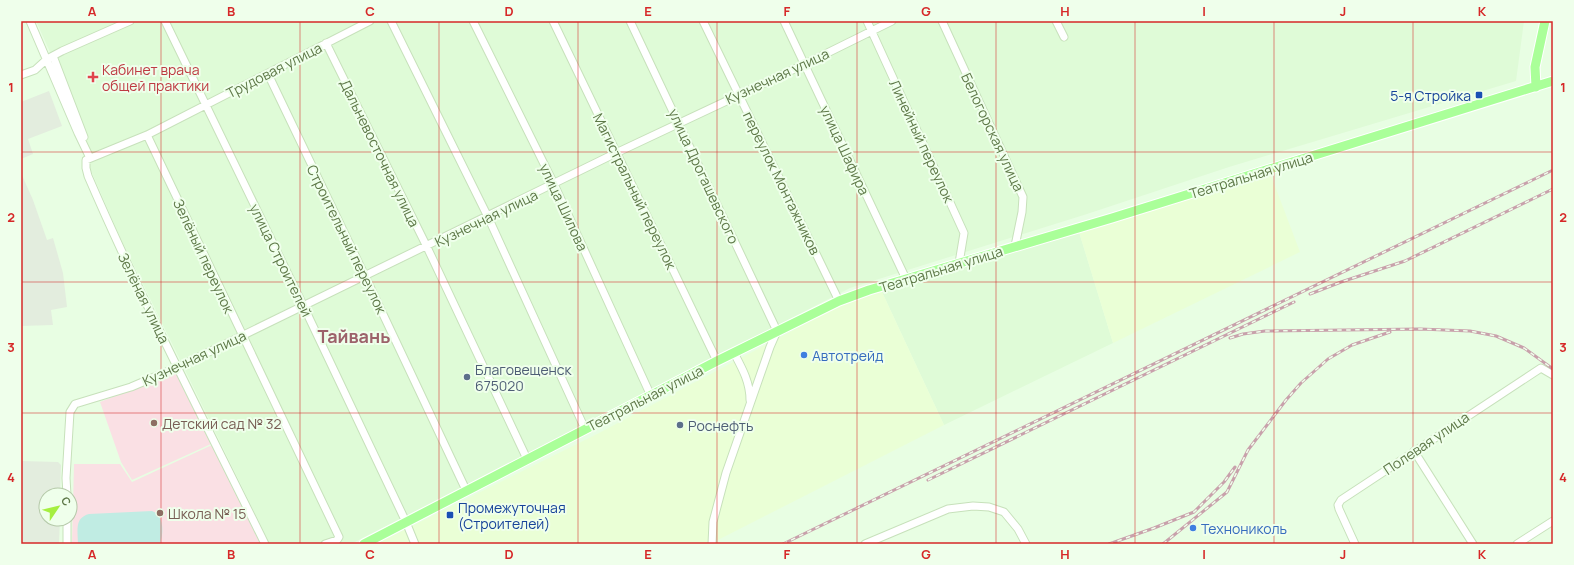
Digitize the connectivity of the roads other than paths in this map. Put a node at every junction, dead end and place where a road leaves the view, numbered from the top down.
1 (30, 21) edge
2 (130, 21) edge
3 (165, 21) edge
4 (370, 21) edge
5 (391, 21) edge
6 (473, 21) edge
7 (553, 21) edge
8 (630, 21) edge
9 (703, 21) edge
10 (784, 21) edge
11 (866, 21) edge
12 (892, 21) edge
13 (942, 21) edge
14 (1056, 21) edge
15 (1545, 21) edge
16 (871, 30) junction
17 (1064, 37) dead end
18 (326, 43) junction
19 (50, 57) junction
20 (805, 64) junction
21 (268, 74) junction
22 (21, 75) edge
23 (1553, 81) edge
24 (1536, 87) junction
25 (739, 94) junction
26 (205, 104) junction
27 (679, 124) junction
28 (147, 135) junction
29 (616, 153) junction
30 (90, 158) junction
31 (554, 184) junction
32 (488, 217) junction
33 (1015, 246) junction
34 (427, 247) junction
35 (959, 263) junction
36 (365, 276) junction
37 (906, 279) junction
38 (838, 301) junction
39 (303, 305) junction
40 (778, 331) junction
41 (242, 336) junction
42 (734, 353) junction
43 (717, 362) junction
44 (178, 367) junction
45 (1553, 375) edge
46 (651, 396) junction
47 (750, 404) junction
48 (585, 429) junction
49 (1414, 451) junction
50 (527, 459) junction
51 (67, 487) edge
52 (466, 490) junction
53 (1553, 521) edge
54 (406, 522) junction
55 (67, 527) edge
56 (67, 544) edge
57 (265, 544) edge
58 (325, 544) edge
59 (364, 544) edge
60 (415, 544) edge
61 (712, 544) edge
62 (865, 544) edge
63 (1026, 544) edge
64 (1355, 544) edge
65 (1473, 544) edge
66 (1517, 544) edge

1 - 19 street
2 - 19 street
3 - 26 street, улица Строителей
4 - 18 street, Трудовая улица
5 - 32 street
6 - 31 street, улица Шилова
7 - 29 street, Магистральный переулок
8 - 27 street, улица Дрогашевского
9 - 25 street, переулок Монтажников
10 - 20 street, улица Шафира
11 - 16 street, Линейный переулок
12 - 16 street, Кузнечная улица
13 - 33 street, Белогорская улица
14 - 17 street
15 - 24 main road
16 - 20 street, Кузнечная улица
16 - 35 street, Линейный переулок
18 - 21 street, Трудовая улица
18 - 34 street, Дальневосточная улица
19 - 22 street
19 - 30 street
20 - 25 street, Кузнечная улица
20 - 37 street, улица Шафира
21 - 26 street, Трудовая улица
21 - 36 street, Строительный переулок
23 - 24 main road, Театральная улица
24 - 33 main road, Театральная улица
25 - 27 street, Кузнечная улица
25 - 38 street, переулок Монтажников
26 - 28 street, Трудовая улица
26 - 39 street, улица Строителей
27 - 29 street, Кузнечная улица
27 - 40 street, улица Дрогашевского
28 - 30 street, Трудовая улица
28 - 41 street, Зелёный переулок
29 - 31 street, Кузнечная улица
29 - 43 street, Магистральный переулок
30 - 44 street, Зелёная улица
31 - 32 street, Кузнечная улица
31 - 46 street, улица Шилова
32 - 34 street, Кузнечная улица
32 - 48 street
33 - 35 main road, Театральная улица
34 - 36 street, Кузнечная улица
34 - 50 street, Дальневосточная улица
35 - 37 main road, Театральная улица
36 - 39 street, Кузнечная улица
36 - 52 street, Строительный переулок
37 - 38 main road, Театральная улица
38 - 40 main road, Театральная улица
39 - 41 street, Кузнечная улица
39 - 54 street, улица Строителей
40 - 42 main road, Театральная улица
40 - 47 street
41 - 44 street, Кузнечная улица
41 - 58 street, Зелёный переулок
42 - 43 main road, Театральная улица
42 - 47 street
43 - 46 main road, Театральная улица
44 - 51 street, Кузнечная улица
44 - 57 street, Зелёная улица
45 - 49 street, Полевая улица
46 - 48 main road, Театральная улица
47 - 61 street
48 - 50 main road, Театральная улица
49 - 64 street, Полевая улица
49 - 65 street
50 - 52 main road, Театральная улица
52 - 54 main road, Театральная улица
53 - 66 street
54 - 59 main road, Театральная улица
54 - 60 street, улица Строителей
55 - 56 street
62 - 63 street

